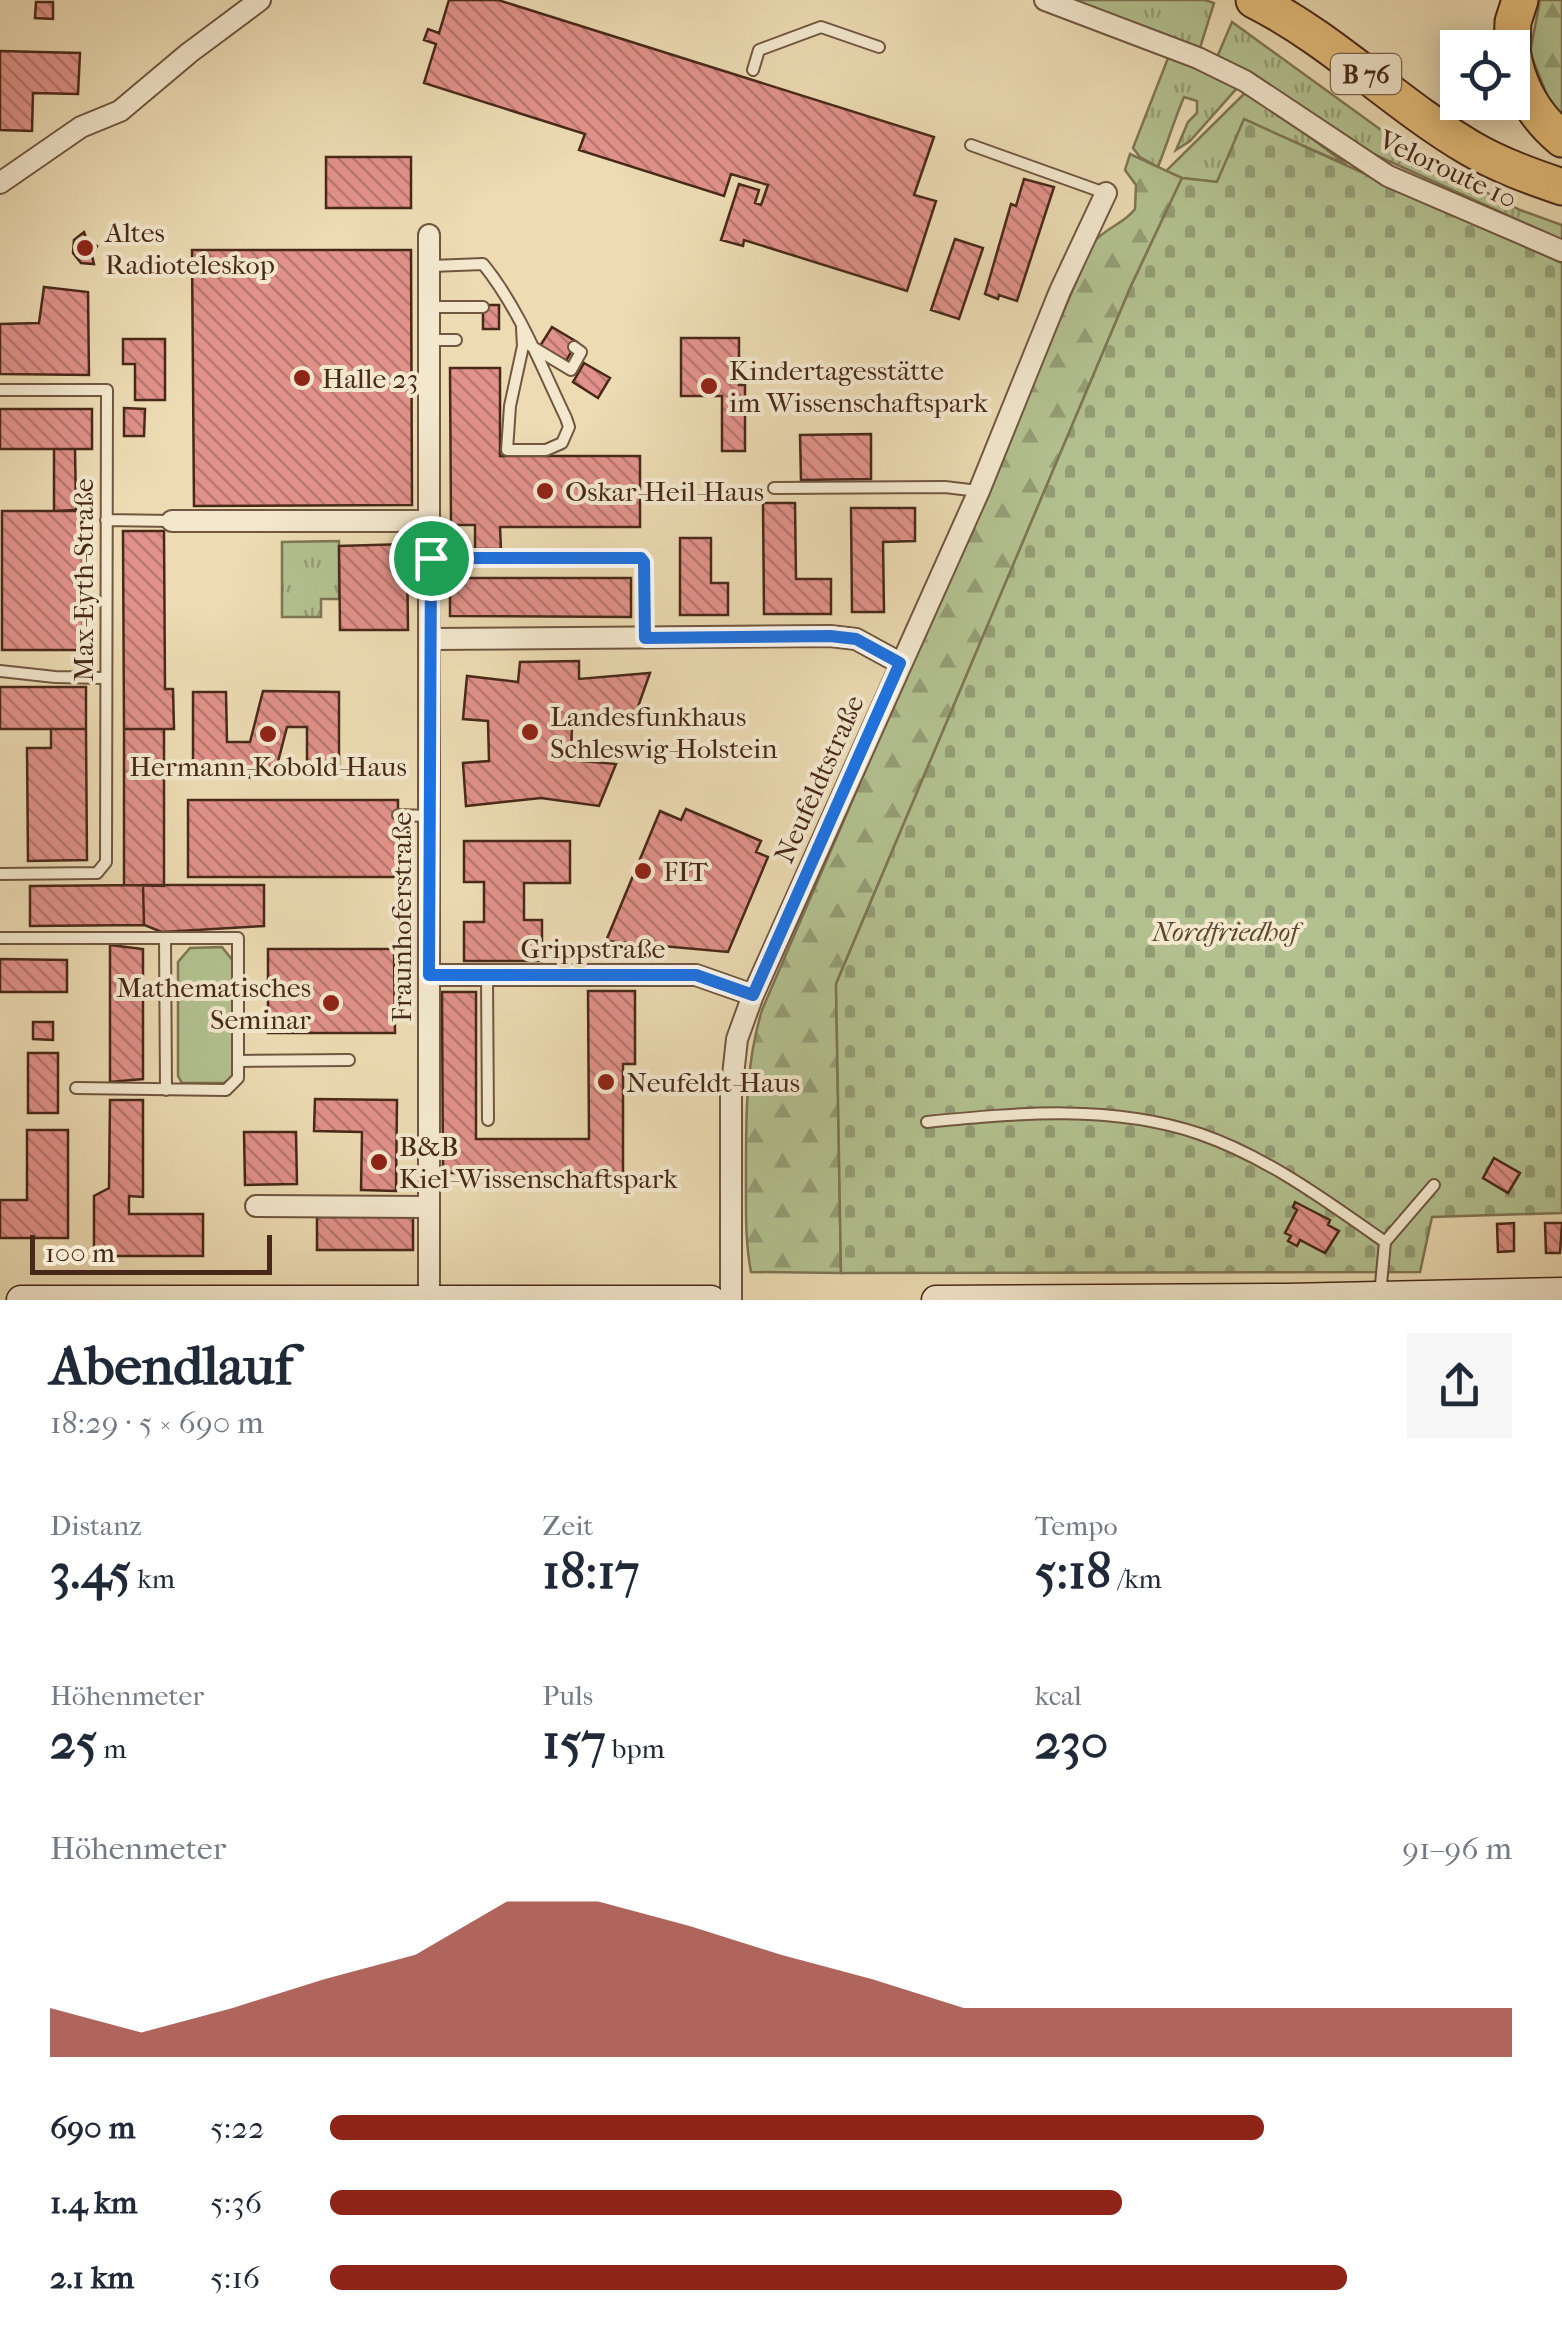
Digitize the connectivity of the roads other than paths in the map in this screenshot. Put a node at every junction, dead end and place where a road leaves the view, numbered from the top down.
1 (260, 0) edge
2 (1045, 0) edge
3 (1254, 0) edge
4 (1520, 0) edge
5 (1513, 30) edge
6 (879, 47) dead end
7 (753, 70) dead end
8 (1530, 103) edge
9 (1562, 140) edge
10 (971, 145) dead end
11 (0, 183) edge
12 (1562, 187) edge
13 (1106, 193) joint
14 (429, 235) dead end
15 (1562, 251) edge
16 (431, 266) junction
17 (431, 307) junction
18 (483, 307) dead end
19 (522, 328) junction
20 (431, 340) junction
21 (456, 340) dead end
22 (530, 346) junction
23 (574, 363) dead end
24 (0, 390) edge
25 (774, 488) dead end
26 (980, 492) junction
27 (106, 520) junction
28 (172, 521) joint
29 (430, 521) junction
30 (431, 558) junction
31 (645, 638) junction
32 (431, 640) junction
33 (900, 663) junction
34 (0, 671) edge
35 (104, 678) junction
36 (398, 816) dead end
37 (429, 816) junction
38 (0, 874) edge
39 (0, 938) edge
40 (165, 938) junction
41 (429, 975) junction
42 (487, 975) junction
43 (753, 995) junction
44 (349, 1060) dead end
45 (238, 1061) junction
46 (76, 1088) dead end
47 (166, 1090) junction
48 (488, 1120) dead end
49 (927, 1122) dead end
50 (1434, 1185) dead end
51 (256, 1206) dead end
52 (428, 1207) junction
53 (1385, 1242) junction
54 (1562, 1292) edge
55 (1380, 1298) edge
56 (267, 1299) edge
57 (429, 1299) edge
58 (22, 1300) edge
59 (80, 1300) edge
60 (711, 1300) edge
61 (731, 1300) edge
62 (936, 1300) edge

1 - 11 street
2 - 15 street, Veloroute 10
3 - 12 highway, B 76
4 - 5 highway
6 - 7 lane
8 - 9 highway
10 - 13 lane
13 - 26 street, Neufeldtstraße
14 - 16 street, Fraunhoferstraße
16 - 17 street, Fraunhoferstraße
16 - 19 lane
17 - 18 lane
17 - 20 street, Fraunhoferstraße
19 - 22 lane
19 - 22 lane
20 - 21 lane
20 - 29 street, Fraunhoferstraße
22 - 23 lane
24 - 27 lane, Max-Eyth-Straße
25 - 26 lane
26 - 33 street, Neufeldtstraße
27 - 28 lane
27 - 35 lane, Max-Eyth-Straße
28 - 29 street
29 - 30 street, Fraunhoferstraße
30 - 31 lane
30 - 32 street, Fraunhoferstraße
31 - 32 street
31 - 33 street
32 - 37 street, Fraunhoferstraße
33 - 43 street, Neufeldtstraße
34 - 35 lane
35 - 38 lane, Max-Eyth-Straße
36 - 37 lane
37 - 41 street, Fraunhoferstraße
39 - 40 lane
40 - 45 lane
40 - 47 lane
41 - 42 street, Grippstraße
41 - 52 street, Fraunhoferstraße
42 - 43 street, Grippstraße
42 - 48 lane
43 - 61 street, Neufeldtstraße
44 - 45 lane
45 - 47 lane
46 - 47 lane
49 - 53 lane
50 - 53 lane
51 - 52 street
52 - 57 street, Fraunhoferstraße
53 - 55 lane
54 - 55 main road
55 - 62 main road
56 - 57 main road
56 - 59 main road
57 - 60 main road
58 - 59 main road

